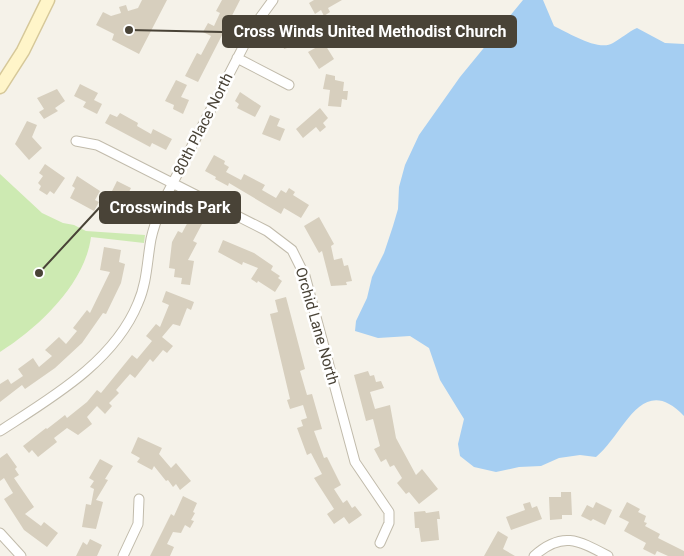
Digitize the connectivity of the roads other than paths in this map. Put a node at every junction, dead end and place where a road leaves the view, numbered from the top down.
1 (48, 0) edge
2 (273, 0) edge
3 (237, 58) junction
4 (289, 85) dead end
5 (0, 87) edge
6 (76, 142) dead end
7 (173, 183) junction
8 (0, 431) edge
9 (139, 499) dead end
10 (0, 533) edge
11 (380, 543) dead end
12 (21, 556) edge
13 (123, 556) edge
14 (534, 556) edge
15 (608, 556) edge

1 - 5 main road
2 - 3 street, 80th Place North
3 - 4 street
3 - 7 street, 80th Place North
6 - 7 street, Orchid Lane North
7 - 8 street, 80th Place North
7 - 11 street, Orchid Lane North
9 - 13 street
10 - 12 street
14 - 15 street

